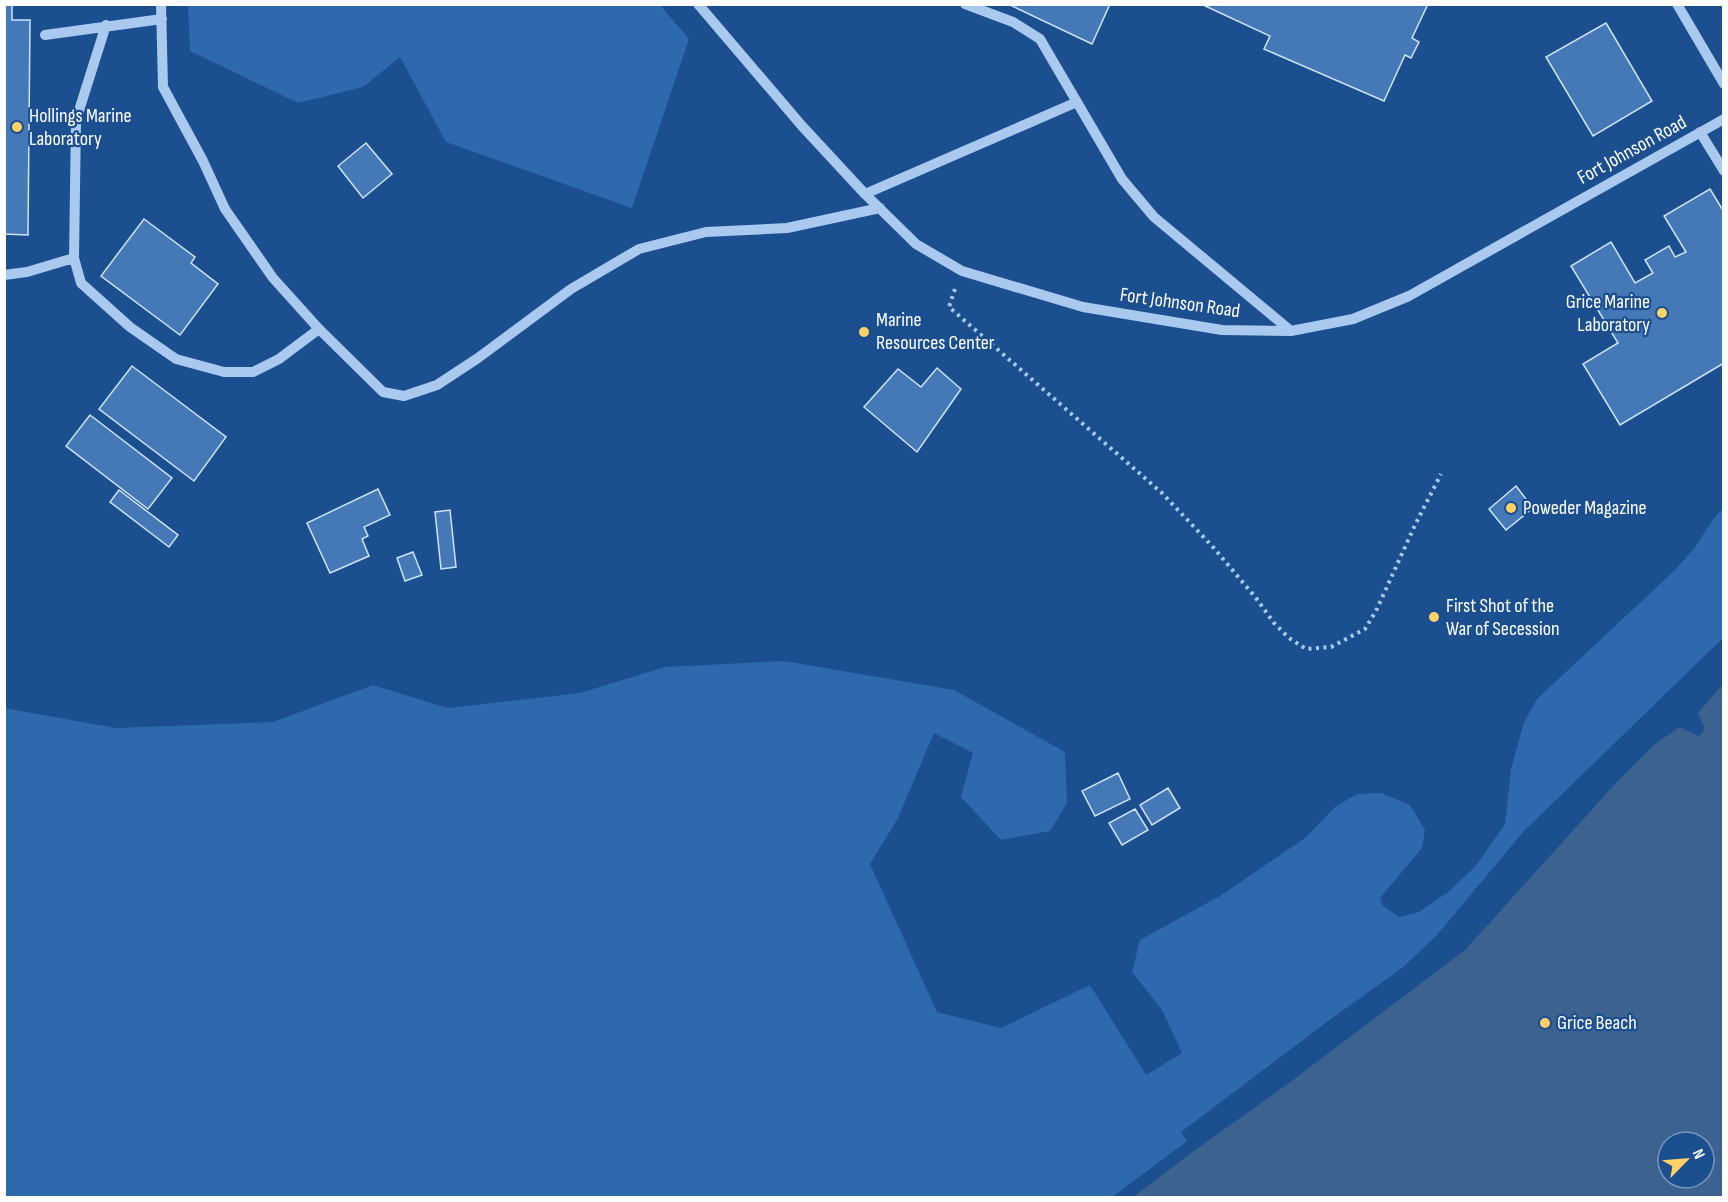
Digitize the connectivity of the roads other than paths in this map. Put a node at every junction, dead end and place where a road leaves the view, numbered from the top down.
1 (161, 4) edge
2 (698, 4) edge
3 (965, 4) edge
4 (1677, 4) edge
5 (162, 19) junction
6 (106, 25) junction
7 (45, 35) dead end
8 (1724, 84) edge
9 (1077, 102) junction
10 (1724, 119) edge
11 (1700, 132) junction
12 (1724, 171) edge
13 (865, 194) junction
14 (880, 208) junction
15 (74, 258) junction
16 (4, 275) edge
17 (319, 329) junction
18 (1291, 331) junction

1 - 5 lane
2 - 13 lane, Fort Johnson Road
3 - 9 lane
4 - 8 lane
5 - 6 lane
5 - 17 lane
6 - 7 lane
6 - 15 lane
9 - 13 lane
9 - 18 lane
10 - 11 lane, Fort Johnson Road
11 - 12 lane
11 - 18 lane, Fort Johnson Road
13 - 14 lane, Fort Johnson Road
14 - 17 lane
14 - 18 lane, Fort Johnson Road
15 - 16 lane
15 - 17 lane

